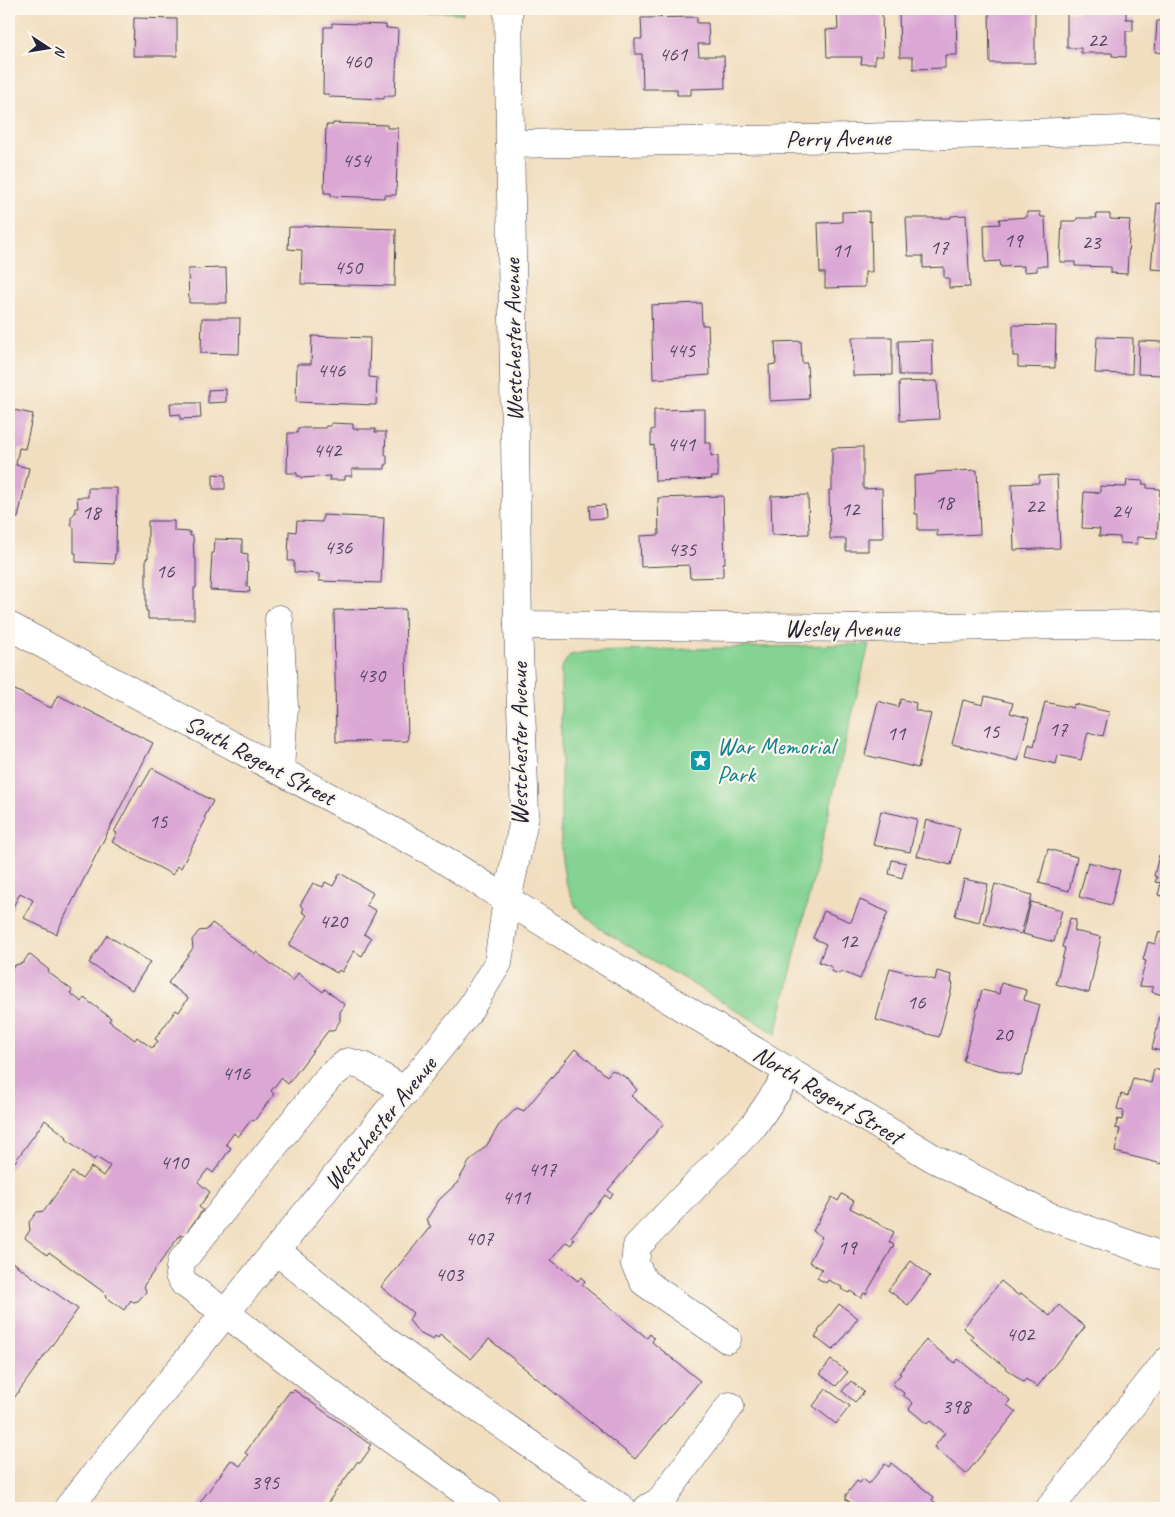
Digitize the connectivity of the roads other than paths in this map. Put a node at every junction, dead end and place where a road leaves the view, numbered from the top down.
1 (508, 9) edge
2 (1166, 131) edge
3 (510, 144) junction
4 (279, 619) dead end
5 (518, 625) junction
6 (9, 626) edge
7 (1166, 627) edge
8 (280, 770) junction
9 (507, 900) junction
10 (790, 1072) junction
11 (406, 1091) junction
12 (277, 1251) junction
13 (1166, 1256) edge
14 (227, 1314) junction
15 (727, 1339) dead end
16 (1166, 1362) edge
17 (730, 1406) dead end
18 (68, 1508) edge
19 (487, 1508) edge
20 (621, 1508) edge
21 (648, 1508) edge
22 (1050, 1508) edge

1 - 3 street, Westchester Avenue
2 - 3 street, Perry Avenue
3 - 5 street, Westchester Avenue
4 - 8 street
5 - 7 street, Wesley Avenue
5 - 9 street, Westchester Avenue
6 - 8 street, South Regent Street
8 - 9 street, South Regent Street
9 - 10 street, North Regent Street
9 - 11 street, Westchester Avenue
10 - 13 street, North Regent Street
10 - 15 street
11 - 12 street, Westchester Avenue
11 - 14 street
12 - 14 street, Westchester Avenue
12 - 20 street
14 - 18 street, Westchester Avenue
14 - 19 street
16 - 22 street
17 - 21 street

